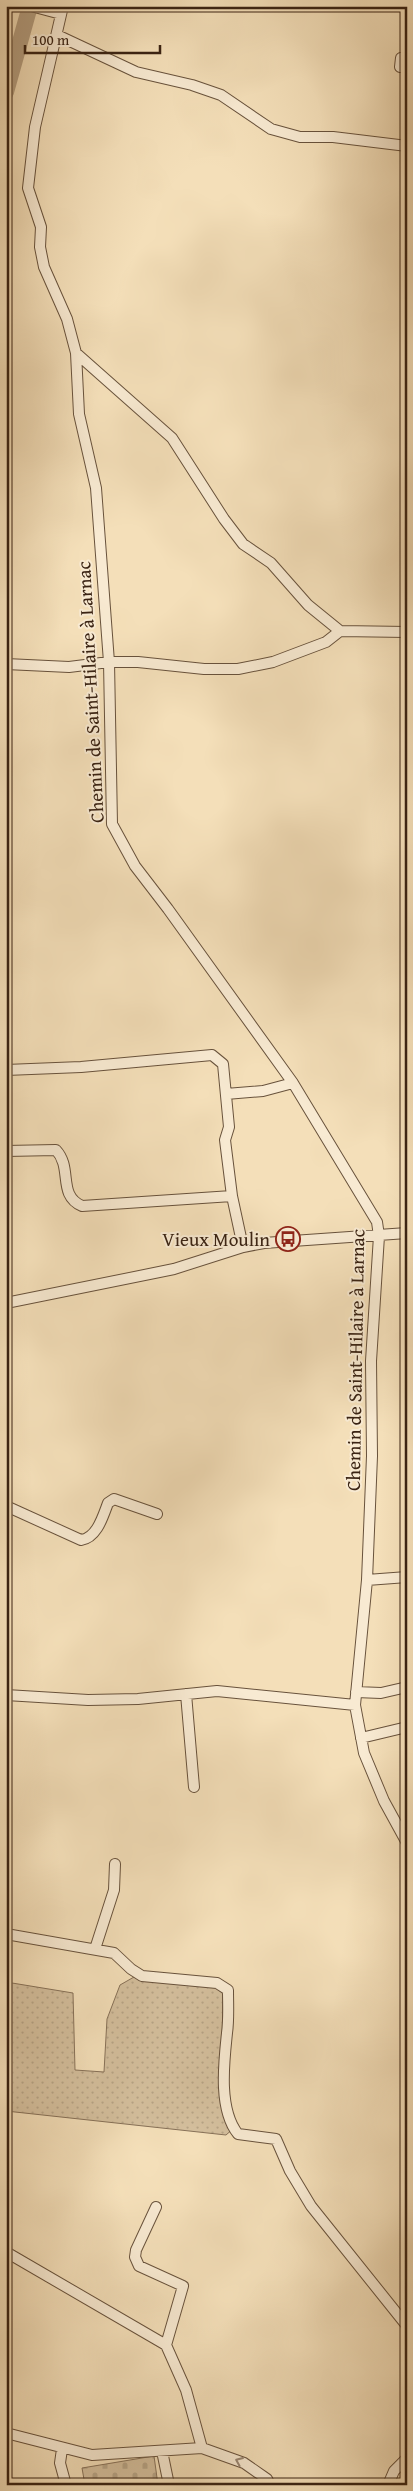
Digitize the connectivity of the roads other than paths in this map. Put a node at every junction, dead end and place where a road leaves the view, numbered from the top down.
1 (31, 6) edge
2 (58, 10) edge
3 (57, 35) junction
4 (401, 58) dead end
5 (407, 68) edge
6 (407, 146) edge
7 (76, 353) junction
8 (340, 632) junction
9 (407, 633) edge
10 (109, 662) junction
11 (6, 664) edge
12 (6, 1070) edge
13 (293, 1084) junction
14 (226, 1094) junction
15 (6, 1150) edge
16 (232, 1196) junction
17 (407, 1234) edge
18 (379, 1236) junction
19 (243, 1247) junction
20 (6, 1303) edge
21 (6, 1506) edge
22 (157, 1514) dead end
23 (407, 1577) edge
24 (367, 1580) junction
25 (407, 1687) edge
26 (356, 1692) junction
27 (186, 1694) junction
28 (6, 1695) edge
29 (355, 1706) junction
30 (407, 1727) edge
31 (361, 1738) junction
32 (194, 1787) dead end
33 (407, 1843) edge
34 (115, 1864) dead end
35 (6, 1934) edge
36 (96, 1949) junction
37 (156, 2207) dead end
38 (6, 2252) edge
39 (407, 2326) edge
40 (166, 2344) junction
41 (6, 2433) edge
42 (62, 2448) junction
43 (202, 2448) junction
44 (162, 2451) junction
45 (407, 2458) edge
46 (66, 2485) edge
47 (168, 2485) edge
48 (270, 2485) edge
49 (388, 2485) edge

1 - 2 street
2 - 3 street, Chemin de Saint-Hilaire à Larnac
3 - 6 street
3 - 7 street, Chemin de Saint-Hilaire à Larnac
4 - 5 street
7 - 8 street
7 - 10 street, Chemin de Saint-Hilaire à Larnac
8 - 9 street
8 - 10 street
10 - 11 street
10 - 13 street, Chemin de Saint-Hilaire à Larnac
12 - 14 street
13 - 14 street
13 - 18 street, Chemin de Saint-Hilaire à Larnac
14 - 16 street
15 - 16 street
16 - 19 street
17 - 18 street
18 - 19 street
18 - 24 street, Chemin de Saint-Hilaire à Larnac
19 - 20 street
21 - 22 street
23 - 24 street
24 - 26 street, Chemin de Saint-Hilaire à Larnac
25 - 26 street
26 - 29 street, Chemin de Saint-Hilaire à Larnac
27 - 28 street
27 - 29 street
27 - 32 street
29 - 31 street, Chemin de Saint-Hilaire à Larnac
30 - 31 street
31 - 33 street, Chemin de Saint-Hilaire à Larnac
34 - 36 street
35 - 36 street
36 - 39 street
37 - 40 street
38 - 40 street
40 - 43 street
41 - 42 street
42 - 44 street
42 - 46 street
43 - 44 street
48 -> 43 street
44 - 47 street
45 - 49 street

